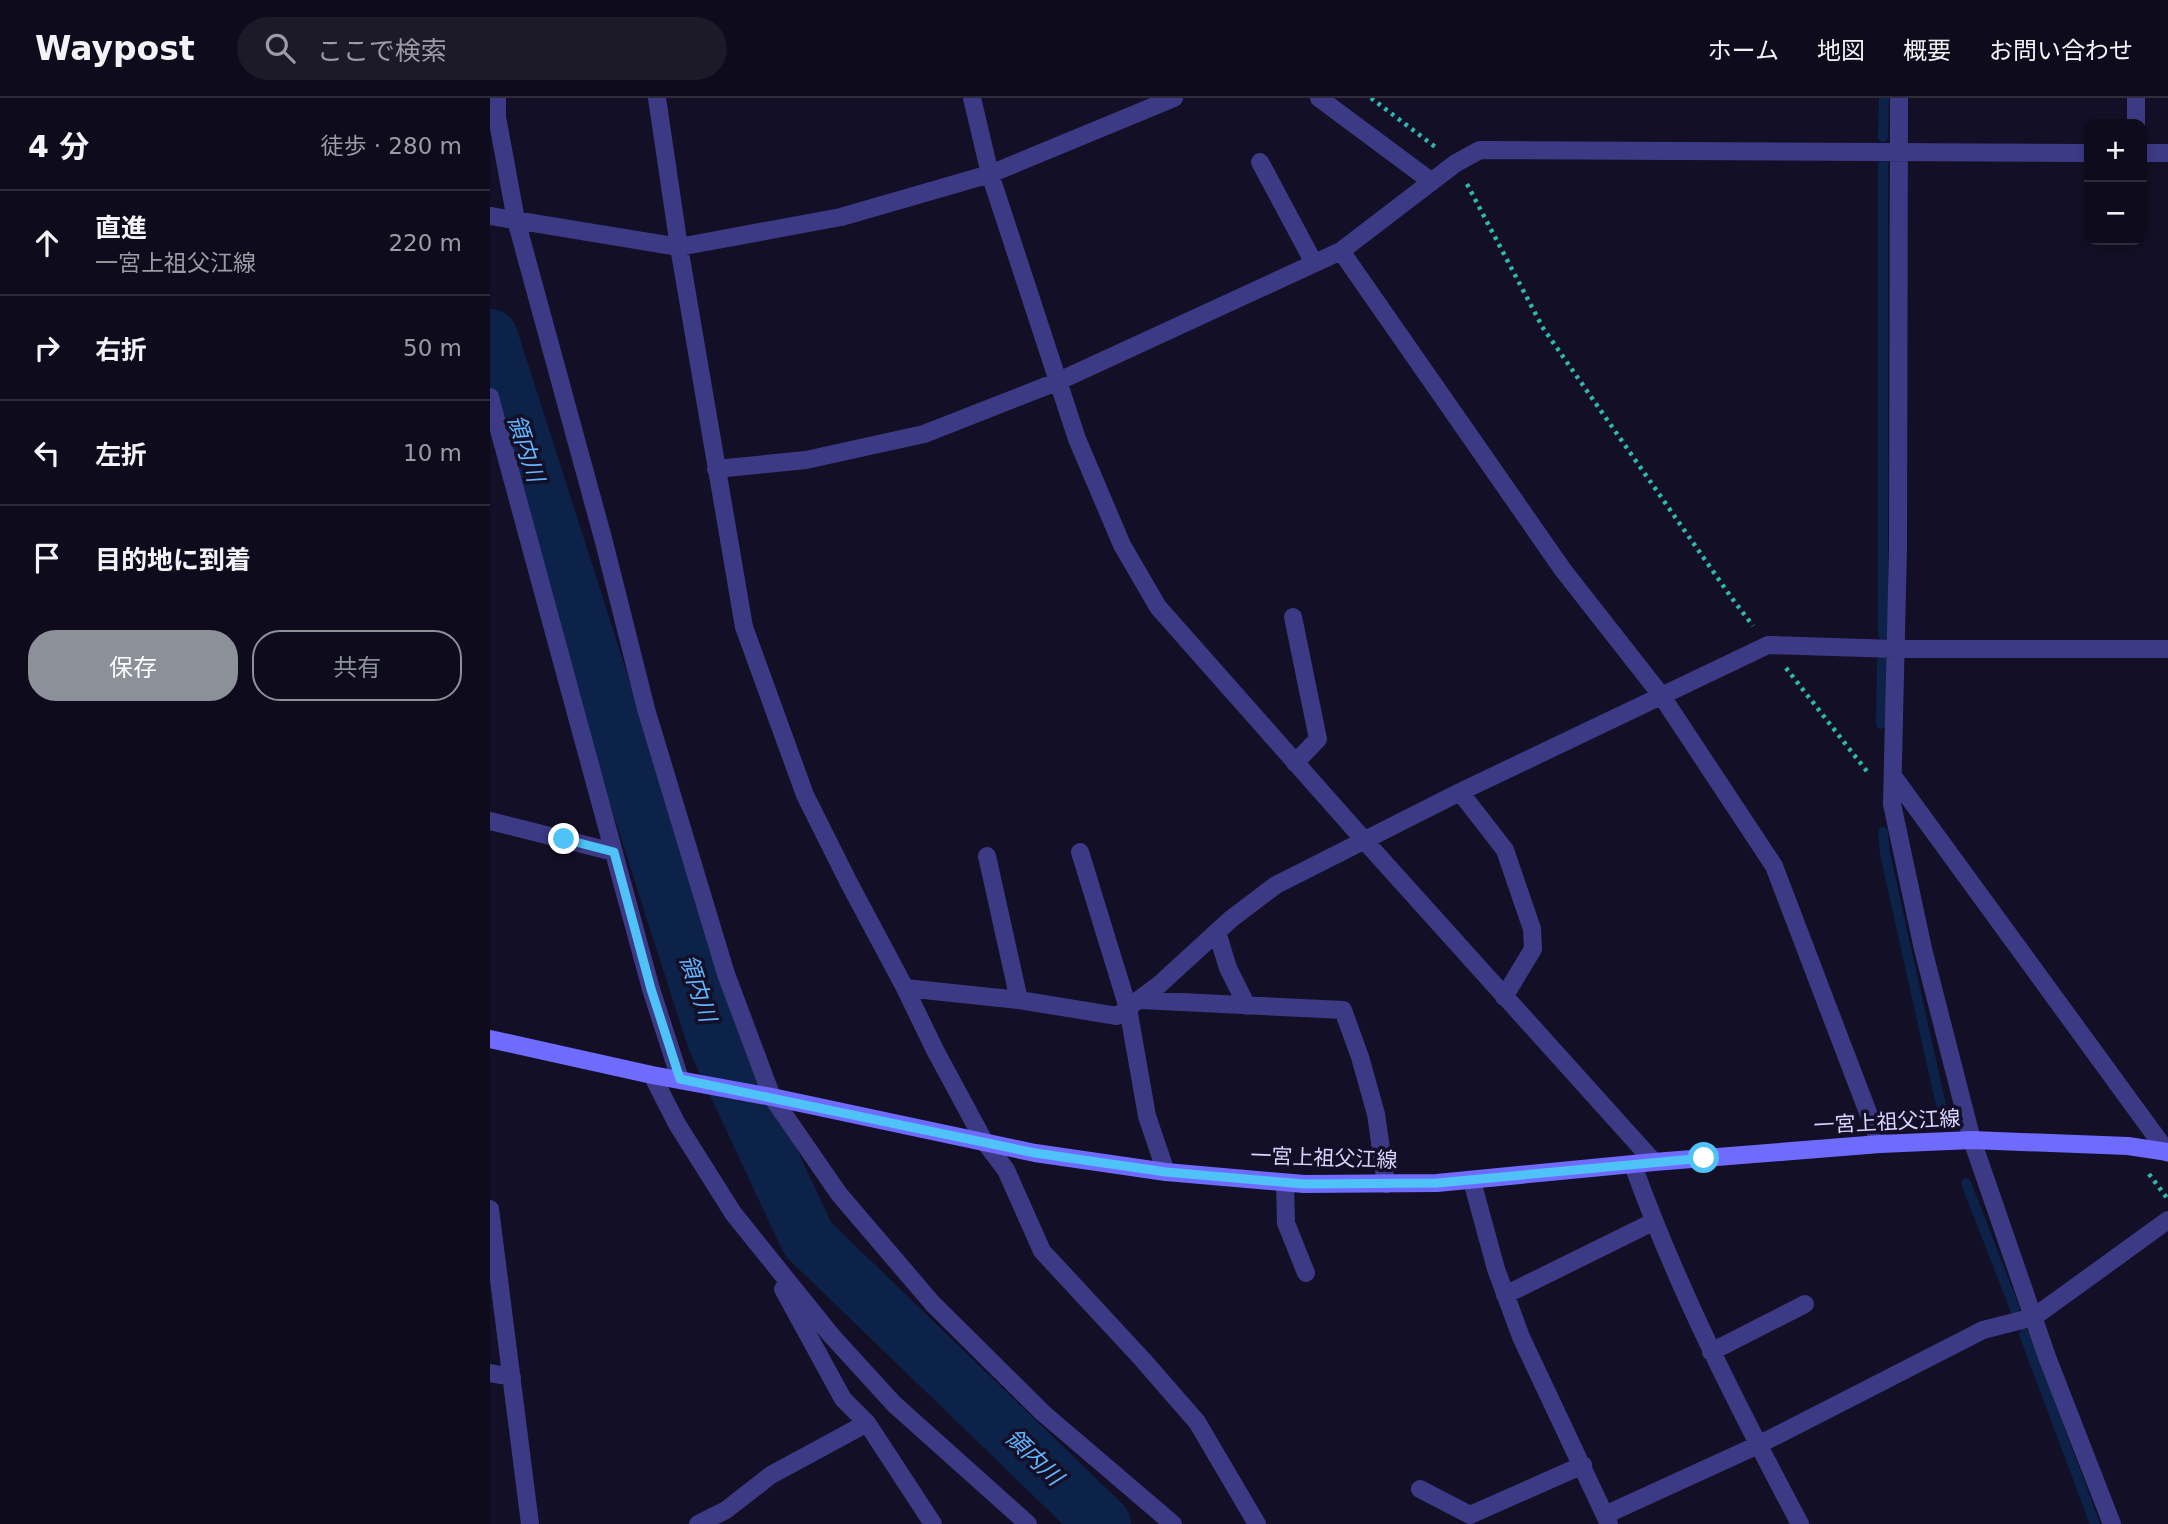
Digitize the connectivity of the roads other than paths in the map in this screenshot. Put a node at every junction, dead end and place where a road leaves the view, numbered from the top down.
1 (497, 98) edge
2 (657, 98) edge
3 (972, 98) edge
4 (1174, 98) edge
5 (1320, 98) edge
6 (1899, 98) edge
7 (2136, 98) edge
8 (2136, 119) edge
9 (1898, 152) junction
10 (2084, 153) edge
11 (2147, 153) edge
12 (2168, 153) edge
13 (1260, 162) dead end
14 (990, 174) junction
15 (1432, 182) junction
16 (504, 218) edge
17 (679, 247) junction
18 (1340, 251) junction
19 (1314, 263) junction
20 (1059, 381) junction
21 (490, 397) edge
22 (716, 469) junction
23 (1293, 617) dead end
24 (1896, 649) junction
25 (2168, 649) edge
26 (1661, 695) junction
27 (1295, 763) junction
28 (1893, 776) junction
29 (1460, 792) junction
30 (490, 821) edge
31 (1364, 840) junction
32 (614, 852) junction
33 (1080, 852) dead end
34 (987, 856) dead end
35 (1217, 932) junction
36 (905, 988) junction
37 (1504, 997) junction
38 (1019, 1000) junction
39 (1134, 1004) junction
40 (1247, 1006) junction
41 (490, 1039) edge
42 (652, 1075) junction
43 (685, 1079) junction
44 (766, 1096) junction
45 (1972, 1140) junction
46 (984, 1141) junction
47 (1880, 1144) junction
48 (2168, 1152) edge
49 (1654, 1162) junction
50 (1633, 1165) junction
51 (1166, 1172) junction
52 (1472, 1181) junction
53 (1285, 1182) junction
54 (1386, 1184) junction
55 (490, 1209) edge
56 (2168, 1220) edge
57 (1654, 1222) junction
58 (761, 1248) junction
59 (1306, 1273) dead end
60 (1505, 1295) junction
61 (1805, 1304) dead end
62 (2034, 1317) junction
63 (1711, 1352) junction
64 (490, 1373) edge
65 (512, 1377) junction
66 (867, 1423) junction
67 (1758, 1445) junction
68 (1583, 1465) junction
69 (1420, 1489) dead end
70 (1607, 1520) edge
71 (530, 1524) edge
72 (698, 1524) edge
73 (933, 1524) edge
74 (1028, 1524) edge
75 (1173, 1524) edge
76 (1257, 1524) edge
77 (1800, 1524) edge
78 (2112, 1524) edge

1 - 16 street
2 - 17 street
3 - 14 street
4 - 14 street
5 - 15 street
6 - 9 street
7 - 8 street
9 - 10 street
9 - 15 street
9 - 24 street
11 - 12 street
13 - 19 street
14 - 17 street
14 - 20 street
15 - 18 street
16 - 17 street
16 - 44 street
17 - 22 street
18 - 19 street
18 - 26 street
19 - 20 street
20 - 22 street
20 - 27 street
21 - 32 street
22 - 36 street
23 - 27 street
24 - 25 street
24 - 26 street
24 - 28 street
26 - 29 street
26 - 47 street
27 - 31 street
28 - 45 street
28 - 48 street
29 - 31 street
29 - 37 street
30 - 32 street
31 - 35 street
31 - 37 street
32 - 43 street
33 - 39 street
34 - 38 street
35 - 39 street
35 - 40 street
36 - 38 street
36 - 46 street
37 - 49 street
38 - 39 street
39 - 40 street
39 - 51 street
40 - 54 street
41 - 42 main road, 一宮上祖父江線
42 - 43 main road, 一宮上祖父江線
42 - 58 street
43 - 44 main road, 一宮上祖父江線
44 - 46 main road, 一宮上祖父江線
44 - 75 street
45 - 47 main road, 一宮上祖父江線
45 - 48 main road, 一宮上祖父江線
45 - 62 street
46 - 51 main road, 一宮上祖父江線
46 - 76 street
47 - 49 main road, 一宮上祖父江線
49 - 50 main road, 一宮上祖父江線
50 - 52 main road, 一宮上祖父江線
50 - 57 street
51 - 53 main road, 一宮上祖父江線
52 - 54 main road, 一宮上祖父江線
52 - 60 street
53 - 54 main road, 一宮上祖父江線
53 - 59 street
55 - 65 street
56 - 62 street
57 - 60 street
57 - 63 street
58 - 66 street
58 - 74 street
60 - 68 street
61 - 63 street
62 - 67 street
62 - 78 street
63 - 67 street
64 - 65 street
65 - 71 street
66 - 72 street
66 - 73 street
67 - 70 street
67 - 77 street
68 - 69 street
68 - 70 street

